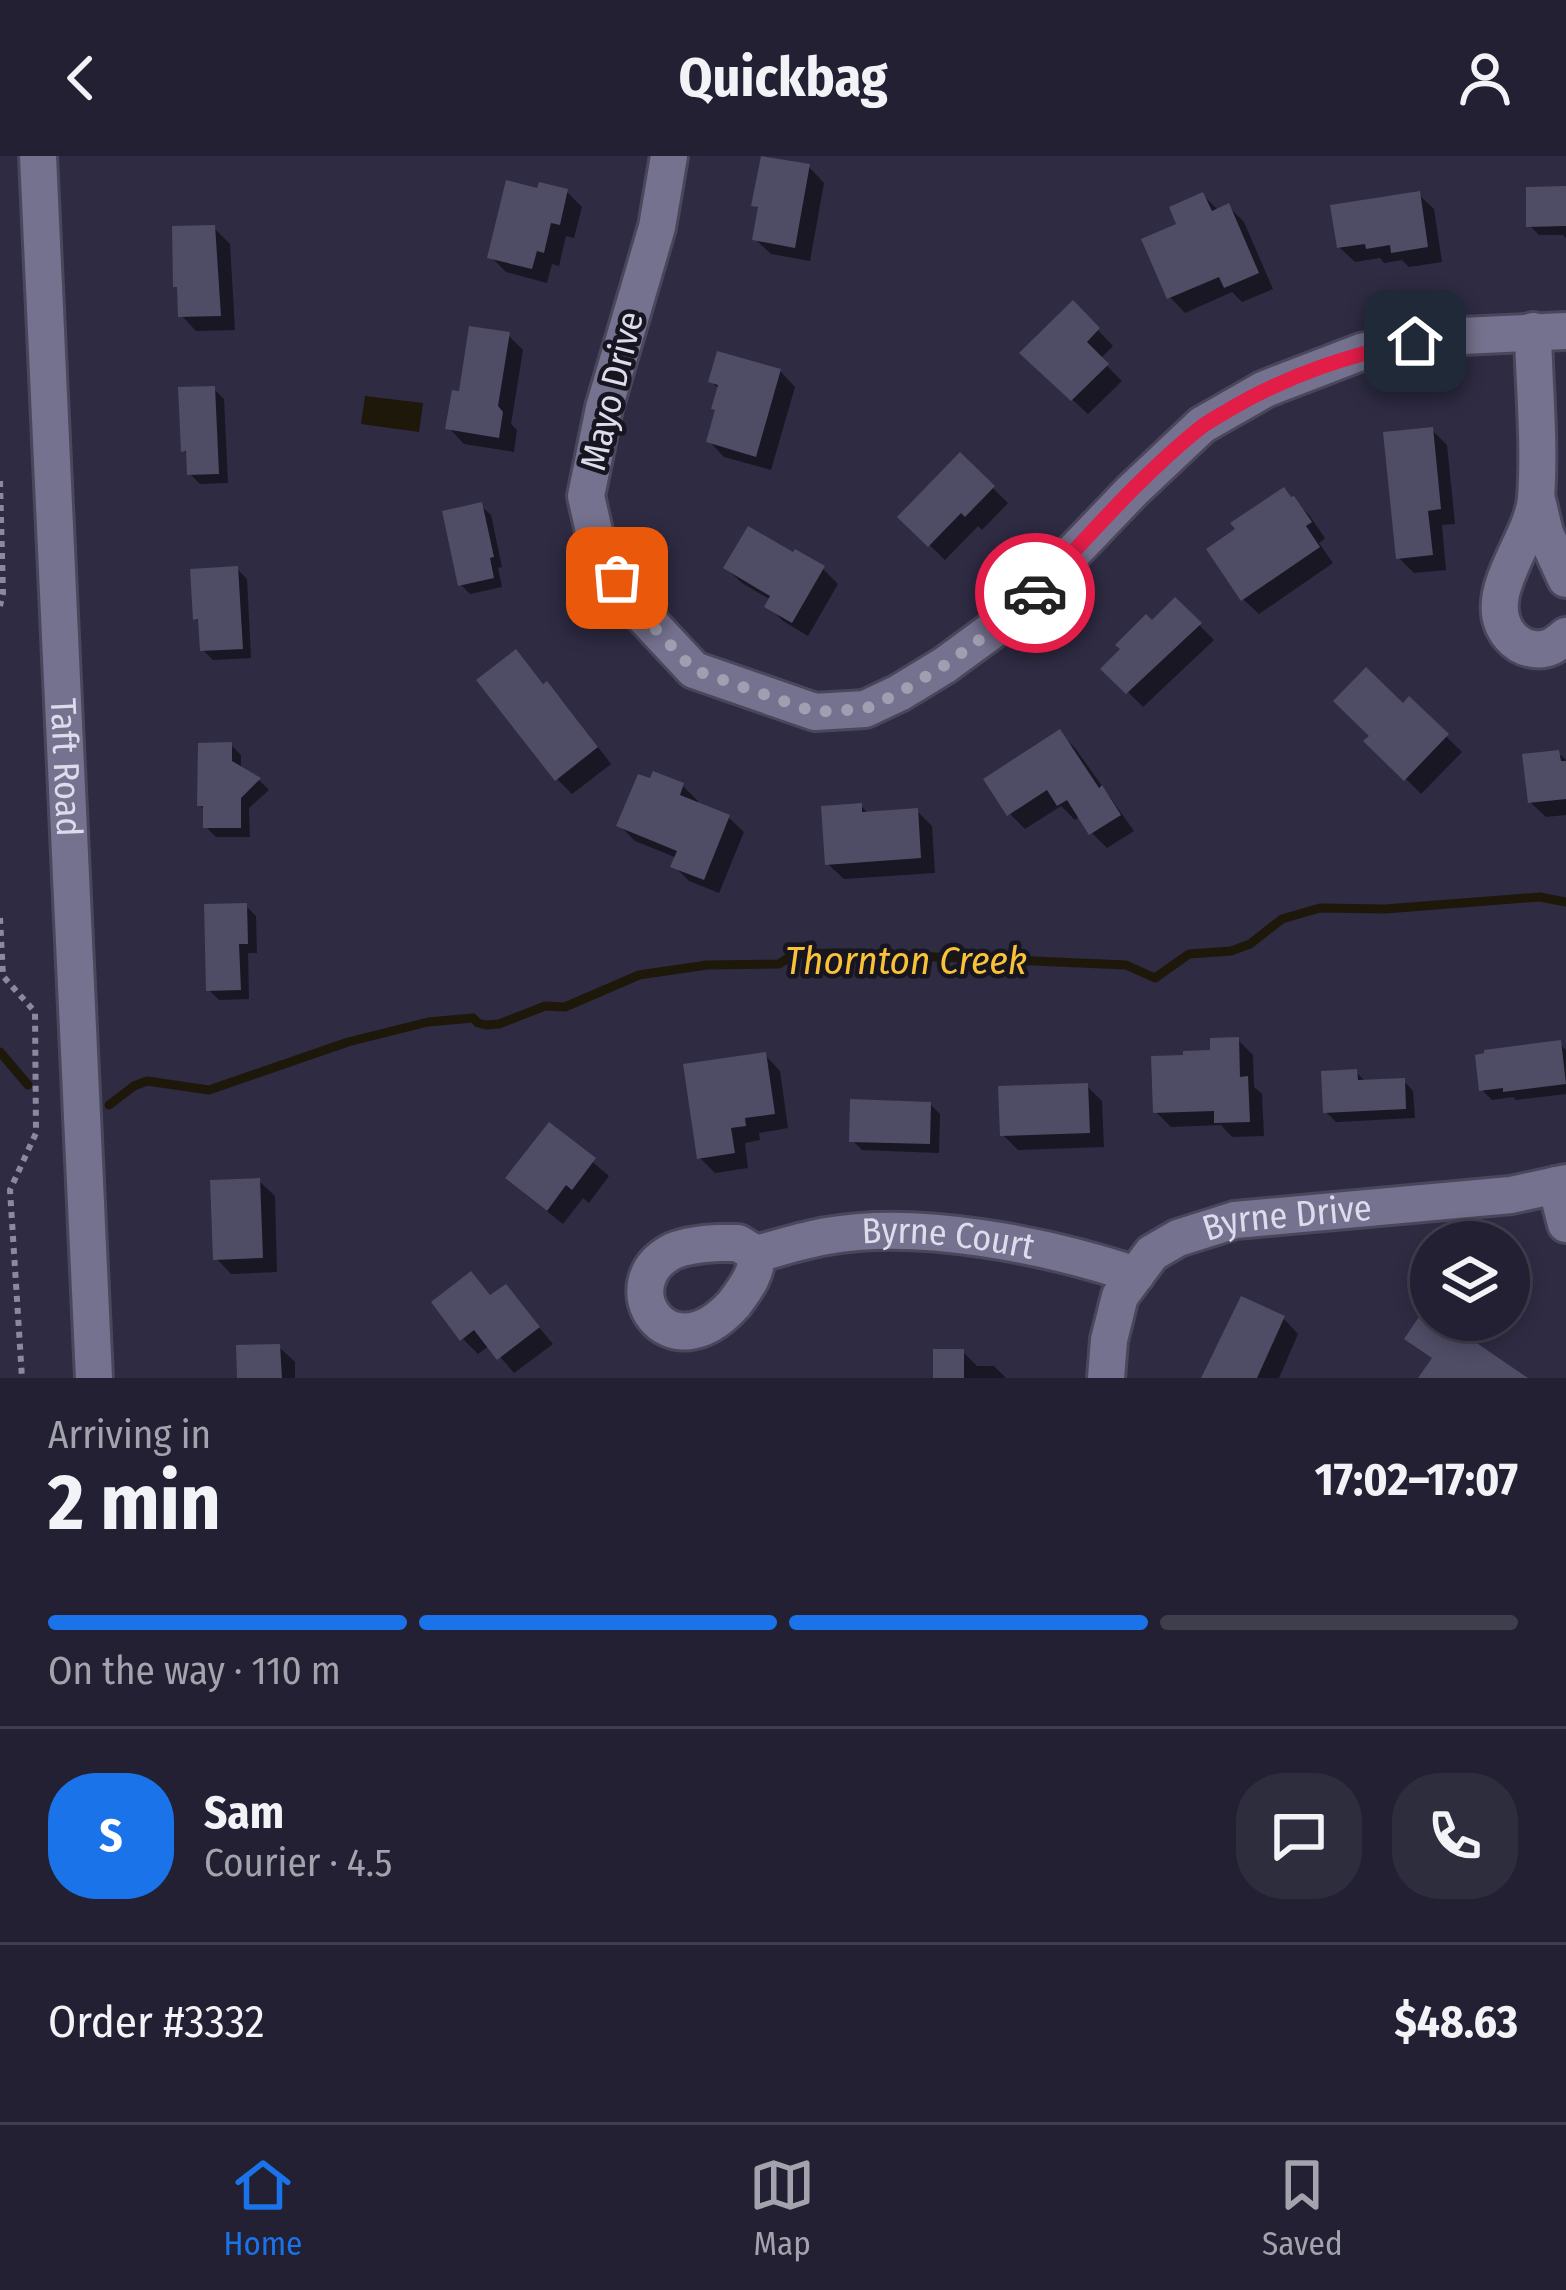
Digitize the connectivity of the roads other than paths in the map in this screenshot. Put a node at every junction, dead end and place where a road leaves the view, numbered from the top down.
1 (38, 156) edge
2 (669, 156) edge
3 (1550, 331) edge
4 (1536, 496) junction
5 (1566, 579) edge
6 (1566, 636) edge
7 (1561, 1184) edge
8 (1566, 1224) edge
9 (756, 1254) dead end
10 (1136, 1275) junction
11 (94, 1378) edge
12 (1106, 1378) edge

1 - 11 street, Taft Road
2 - 3 street, Mayo Drive
3 - 4 street
4 - 5 street
4 - 6 street
7 - 8 street
7 - 10 street, Byrne Drive
9 - 10 street, Byrne Court
10 - 12 street, Byrne Drive

